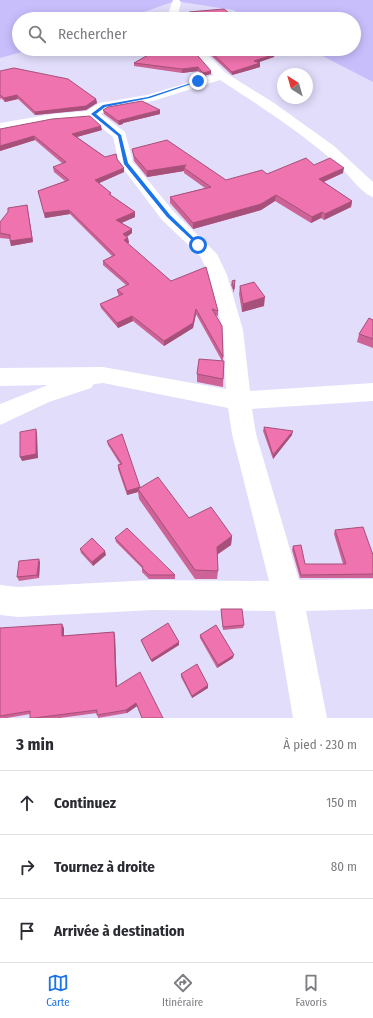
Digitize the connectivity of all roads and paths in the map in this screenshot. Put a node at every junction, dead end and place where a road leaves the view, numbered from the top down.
1 (176, 2) dead end
2 (174, 12) edge
3 (203, 56) edge
4 (222, 76) junction
5 (93, 114) junction
6 (0, 127) edge
7 (370, 185) edge
8 (103, 375) junction
9 (0, 378) edge
10 (373, 392) edge
11 (239, 401) junction
12 (0, 415) edge
13 (373, 594) edge
14 (288, 596) junction
15 (0, 600) edge
16 (310, 718) edge

1 - 2 street
3 - 4 street
4 - 5 street
4 - 7 street
5 - 6 street
5 - 11 street
8 - 9 street
8 - 11 street
8 - 12 street
10 - 11 street
11 - 14 street
13 - 14 street
14 - 15 street
14 - 16 street

